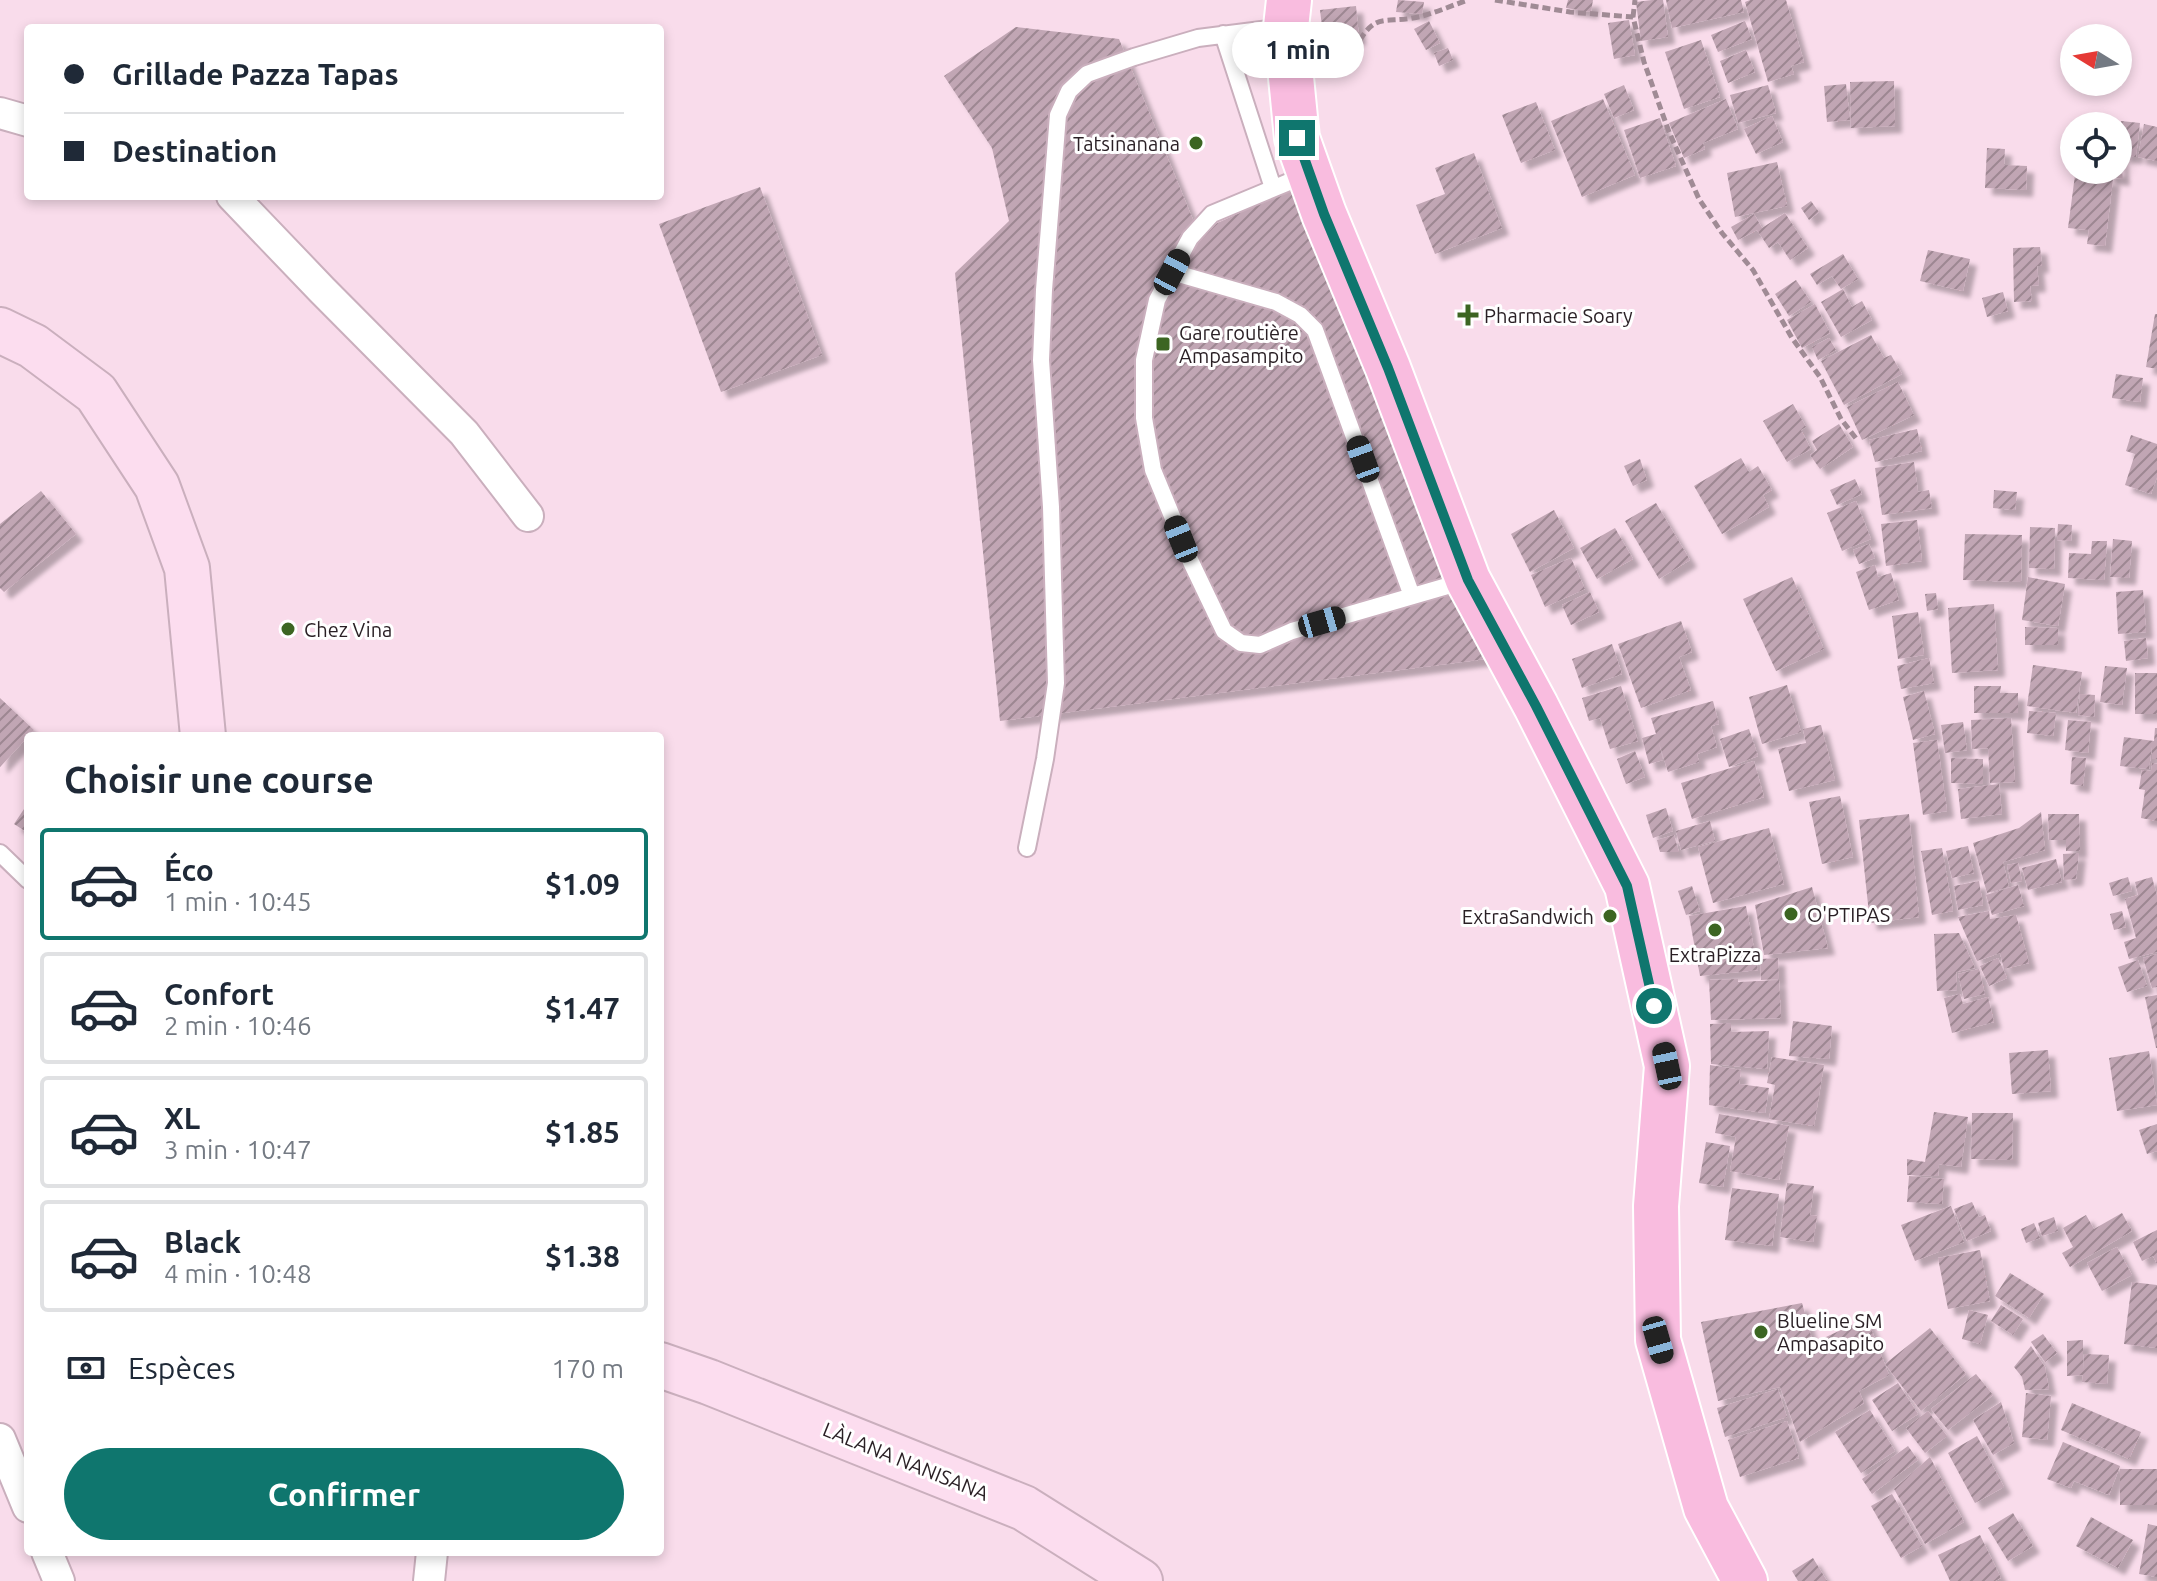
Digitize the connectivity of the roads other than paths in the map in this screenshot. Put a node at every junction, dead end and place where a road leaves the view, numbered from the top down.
1 (1287, 15) edge
2 (1223, 34) junction
3 (0, 113) edge
4 (24, 120) edge
5 (1291, 180) junction
6 (236, 200) edge
7 (1172, 272) junction
8 (0, 330) edge
9 (528, 516) dead end
10 (1468, 580) junction
11 (1412, 596) junction
12 (203, 732) edge
13 (1027, 848) dead end
14 (0, 853) edge
15 (24, 876) edge
16 (664, 1366) edge
17 (1, 1447) edge
18 (24, 1498) edge
19 (49, 1556) edge
20 (432, 1556) edge
21 (59, 1581) edge
22 (429, 1581) edge
23 (1140, 1581) edge
24 (1745, 1581) edge

1 - 2 lane
1 - 5 main road
2 - 5 lane
2 - 13 lane
3 - 4 street
5 - 7 lane
5 - 10 main road
6 - 9 street
7 - 11 lane
7 - 11 lane
8 - 12 street
10 - 11 lane
10 - 24 main road
14 - 15 lane
16 - 23 street, LÀLANA NANISANA
17 - 18 street
19 - 21 street
20 - 22 street

